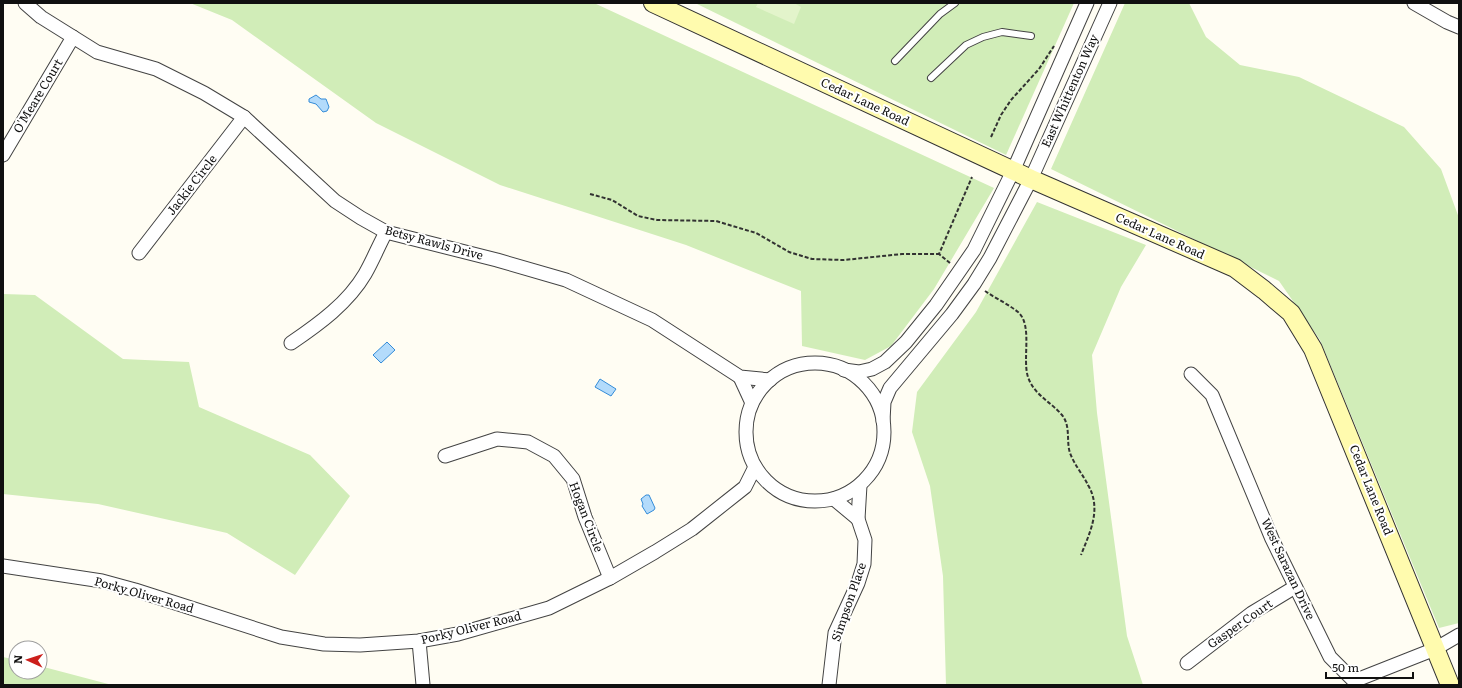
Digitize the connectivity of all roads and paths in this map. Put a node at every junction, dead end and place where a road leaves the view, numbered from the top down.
1 (25, 3) edge
2 (653, 3) edge
3 (955, 3) edge
4 (1087, 3) edge
5 (1110, 3) edge
6 (1414, 3) edge
7 (1459, 27) edge
8 (1031, 36) dead end
9 (73, 37) junction
10 (1056, 40) dead end
11 (895, 61) dead end
12 (931, 78) dead end
13 (244, 117) junction
14 (991, 137) dead end
15 (3, 155) edge
16 (1013, 171) junction
17 (972, 177) dead end
18 (1030, 179) junction
19 (590, 194) dead end
20 (386, 232) junction
21 (139, 253) dead end
22 (938, 254) junction
23 (960, 270) junction
24 (974, 284) junction
25 (291, 343) dead end
26 (844, 370) junction
27 (1191, 374) dead end
28 (740, 377) junction
29 (770, 380) junction
30 (752, 403) junction
31 (883, 421) junction
32 (445, 456) dead end
33 (755, 467) junction
34 (860, 485) junction
35 (745, 487) junction
36 (772, 487) junction
37 (834, 499) junction
38 (858, 519) junction
39 (1081, 555) dead end
40 (3, 566) edge
41 (610, 578) junction
42 (1295, 587) junction
43 (1459, 635) edge
44 (419, 641) junction
45 (1435, 648) junction
46 (1187, 662) dead end
47 (1353, 683) edge
48 (423, 685) edge
49 (829, 685) edge
50 (1450, 685) edge

1 - 9 street, Betsy Rawls Drive
2 - 16 street, Cedar Lane Road
3 - 11 lane
4 - 16 street, East Whittenton Way
5 - 18 street, East Whittenton Way
6 - 7 street
8 - 12 lane
9 - 13 street, Betsy Rawls Drive
9 - 15 street, O'Meare Court
10 - 14 path
13 - 20 street, Betsy Rawls Drive
13 - 21 street, Jackie Circle
16 - 18 street, Cedar Lane Road
16 - 23 street, East Whittenton Way
17 - 22 path
18 - 24 street, East Whittenton Way
18 - 45 street, Cedar Lane Road
19 - 22 path
20 - 25 street
20 - 28 street, Betsy Rawls Drive
22 - 23 path
23 - 26 street, East Whittenton Way
24 - 31 street, East Whittenton Way
24 - 39 path
26 - 29 street
26 - 31 street
27 - 42 street, West Sarazan Drive
28 - 29 street, Betsy Rawls Drive
28 - 30 street
29 - 30 street
30 - 33 street
31 - 34 street
32 - 41 street, Hogan Circle
33 - 35 street, Porky Oliver Road
33 - 36 street
34 - 37 street
34 - 38 street, Simpson Place
35 - 36 street
35 - 41 street, Porky Oliver Road
36 - 37 street
37 - 38 street
38 - 49 street, Simpson Place
40 - 44 street, Porky Oliver Road
41 - 44 street, Porky Oliver Road
42 - 46 street, Gasper Court
42 - 47 street, West Sarazan Drive
43 - 45 street, West Sarazan Drive
44 - 48 street
45 - 47 street, West Sarazan Drive
45 - 50 street, Cedar Lane Road

